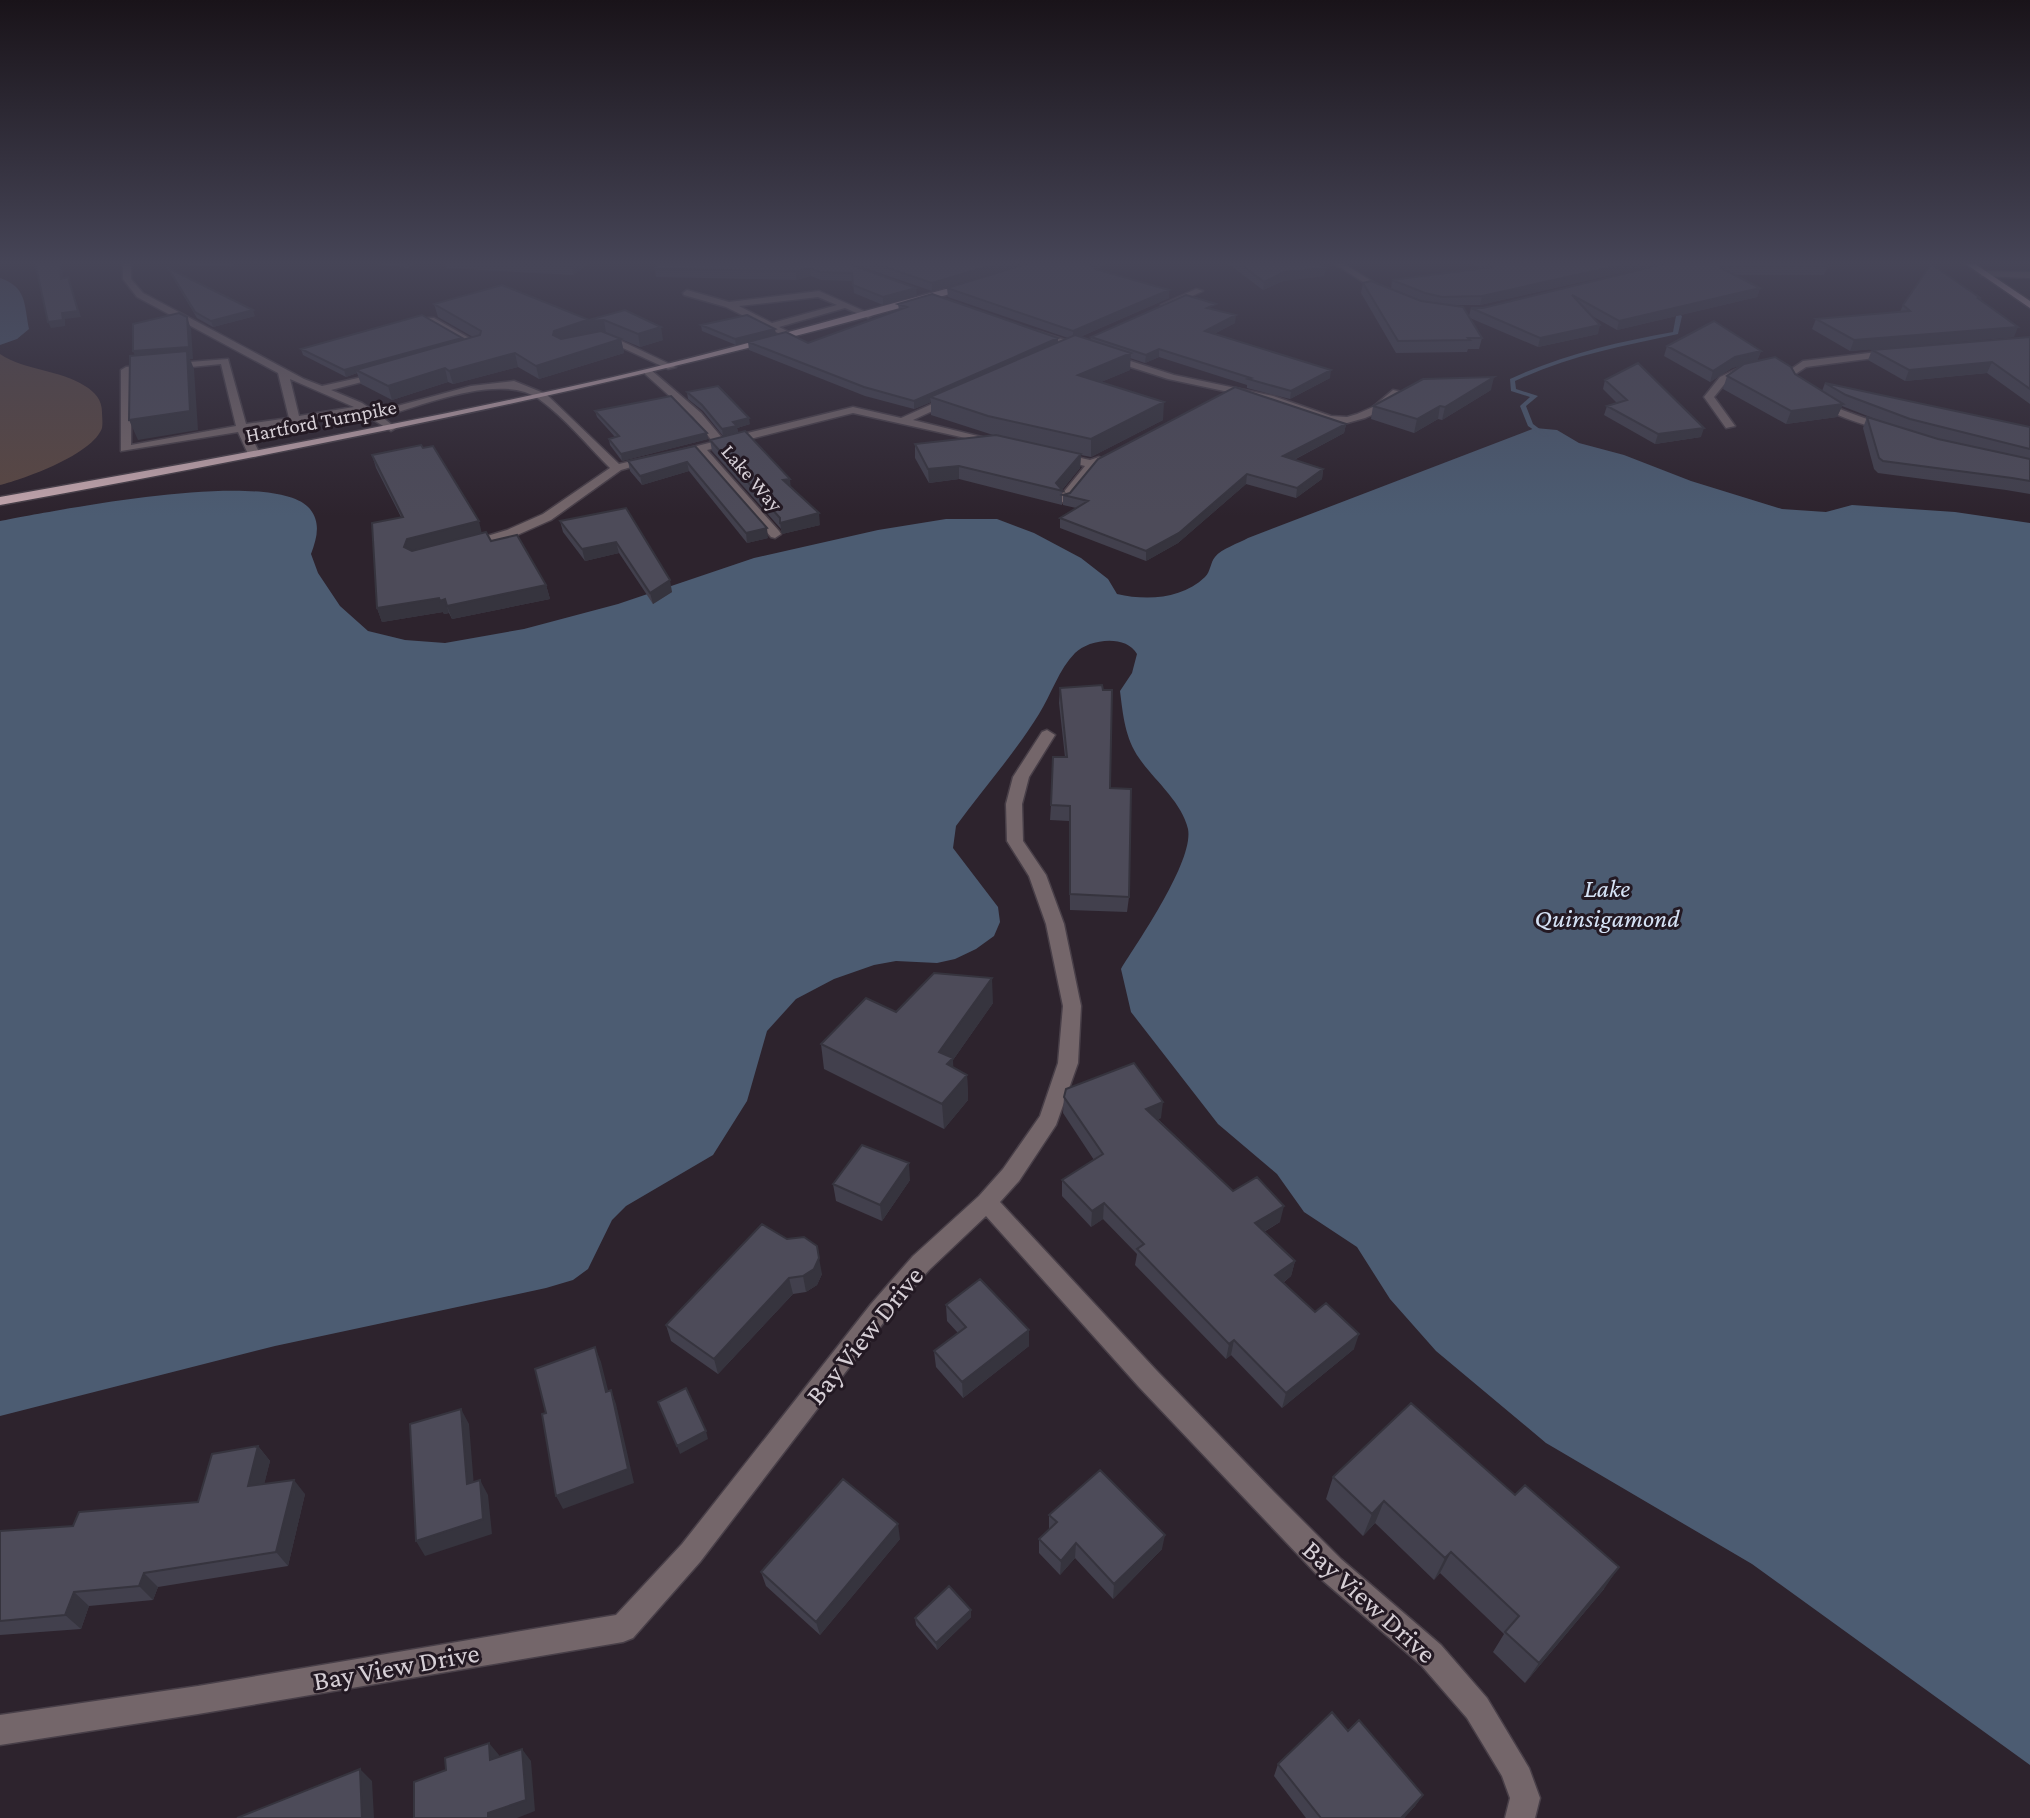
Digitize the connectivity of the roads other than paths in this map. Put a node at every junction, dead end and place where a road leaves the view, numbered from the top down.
1 (239, 347) edge
2 (475, 347) edge
3 (627, 347) edge
4 (748, 347) edge
5 (1069, 347) edge
6 (1079, 347) edge
7 (1061, 350) edge
8 (1909, 351) edge
9 (455, 353) edge
10 (1818, 361) junction
11 (1780, 363) edge
12 (1756, 366) edge
13 (671, 367) junction
14 (396, 370) edge
15 (283, 372) junction
16 (648, 372) junction
17 (320, 390) junction
18 (1231, 391) junction
19 (1397, 392) edge
20 (542, 396) junction
21 (958, 396) edge
22 (1217, 398) edge
23 (422, 403) junction
24 (362, 409) junction
25 (373, 416) junction
26 (439, 418) junction
27 (295, 420) junction
28 (902, 421) junction
29 (1730, 426) dead end
30 (242, 428) junction
31 (391, 428) junction
32 (1896, 432) edge
33 (720, 443) junction
34 (1015, 447) edge
35 (700, 448) junction
36 (254, 454) junction
37 (1049, 454) edge
38 (1110, 454) edge
39 (669, 456) edge
40 (656, 459) edge
41 (1092, 464) junction
42 (617, 468) junction
43 (1065, 499) edge
44 (0, 500) edge
45 (775, 534) dead end
46 (451, 550) edge
47 (1047, 735) dead end
48 (987, 1202) junction
49 (0, 1730) edge
50 (1520, 1818) edge

1 - 15 street
2 - 9 street
3 - 13 street
4 - 13 main road, Hartford Turnpike
5 - 7 street
6 - 18 street
8 - 10 street
10 - 11 street
10 - 32 street
12 - 29 street
13 - 16 main road, Hartford Turnpike
14 - 17 street
15 - 17 street
15 - 27 street
16 - 20 main road, Hartford Turnpike
16 - 33 street
17 - 24 street
18 - 19 street
18 - 22 street
20 - 23 street
20 - 26 main road, Hartford Turnpike
20 - 42 street
21 - 28 street
23 - 25 street
23 - 26 street
24 - 25 street
24 - 27 street
25 - 31 street
26 - 31 main road, Hartford Turnpike
27 - 30 street
28 - 33 street
28 - 34 street
30 - 30 street
30 - 36 street
31 - 36 main road, Hartford Turnpike
33 - 35 street
35 - 39 street
35 - 45 street, Lake Way
36 - 44 main road, Hartford Turnpike
37 - 41 street
38 - 41 street
40 - 42 street
41 - 43 street
42 - 46 street
47 - 48 street
48 - 49 street, Bay View Drive
48 - 50 street, Bay View Drive

